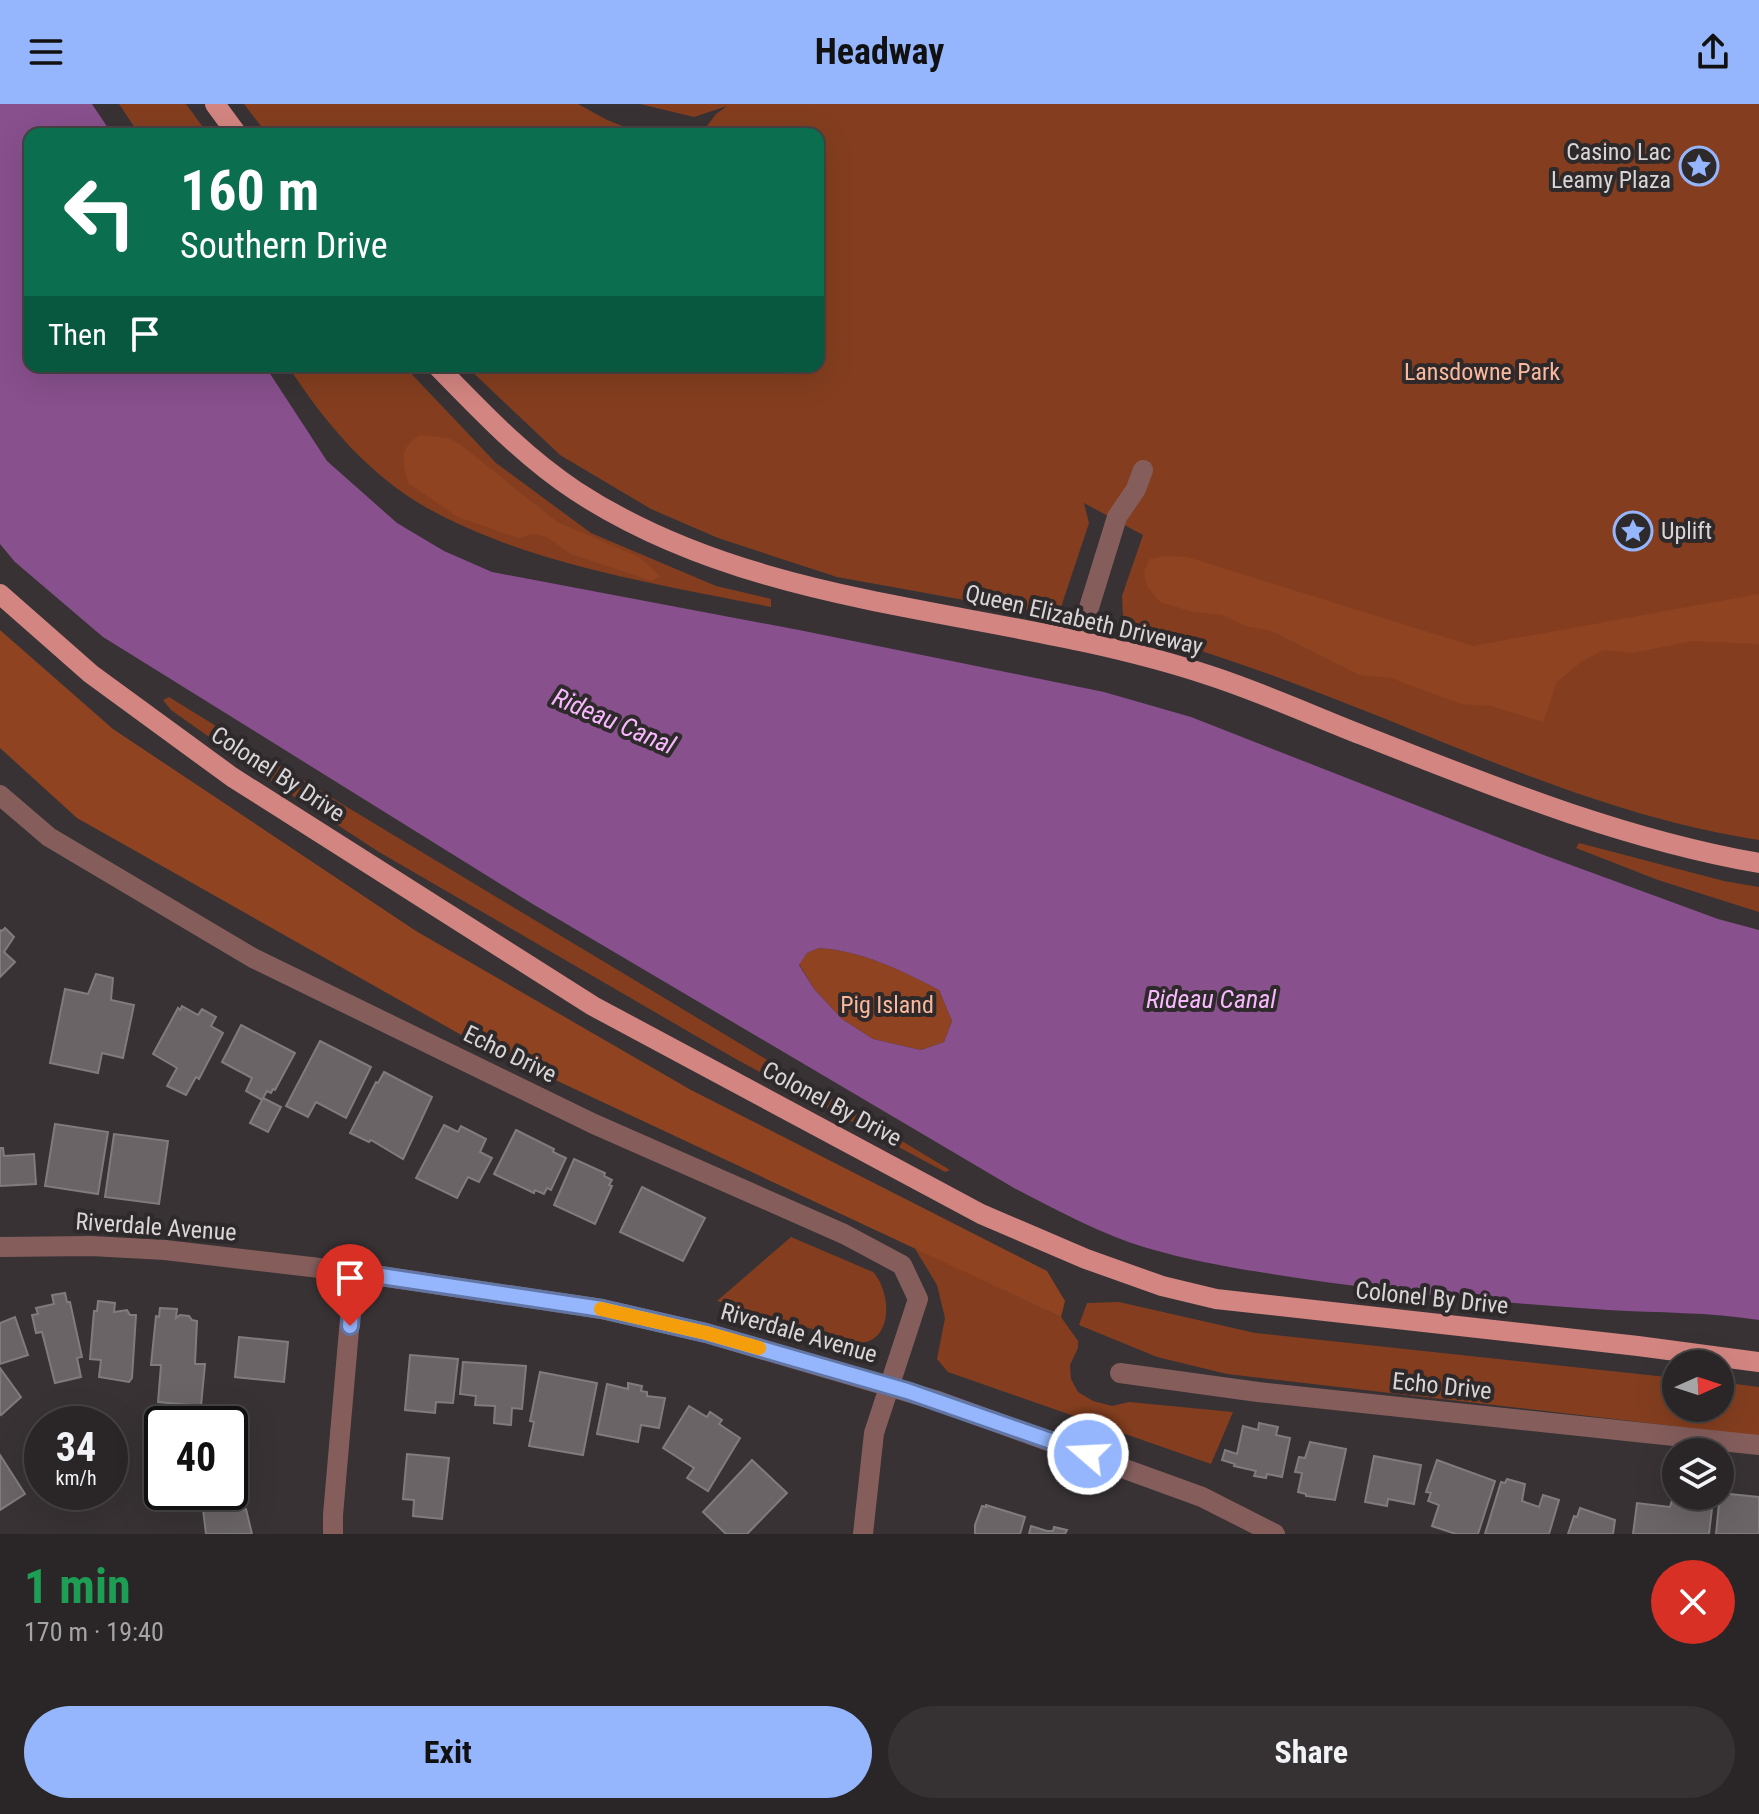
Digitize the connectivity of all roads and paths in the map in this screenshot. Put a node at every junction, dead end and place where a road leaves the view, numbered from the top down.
1 (215, 104) edge
2 (233, 128) edge
3 (443, 372) edge
4 (1143, 470) dead end
5 (0, 594) edge
6 (1079, 640) junction
7 (0, 795) edge
8 (1759, 863) edge
9 (0, 1247) edge
10 (354, 1272) junction
11 (1759, 1362) edge
12 (1120, 1373) dead end
13 (891, 1386) junction
14 (1759, 1445) edge
15 (333, 1534) edge
16 (863, 1534) edge
17 (1275, 1534) edge

1 - 2 main road
3 - 6 main road, Queen Elizabeth Driveway
4 - 6 street
5 - 11 main road, Colonel By Drive
6 - 8 main road, Queen Elizabeth Driveway
7 - 13 street, Echo Drive
9 - 10 street, Riverdale Avenue
10 - 13 street, Riverdale Avenue
10 - 15 street
12 - 14 street, Echo Drive
13 - 16 street, Echo Drive
13 - 17 street, Riverdale Avenue

